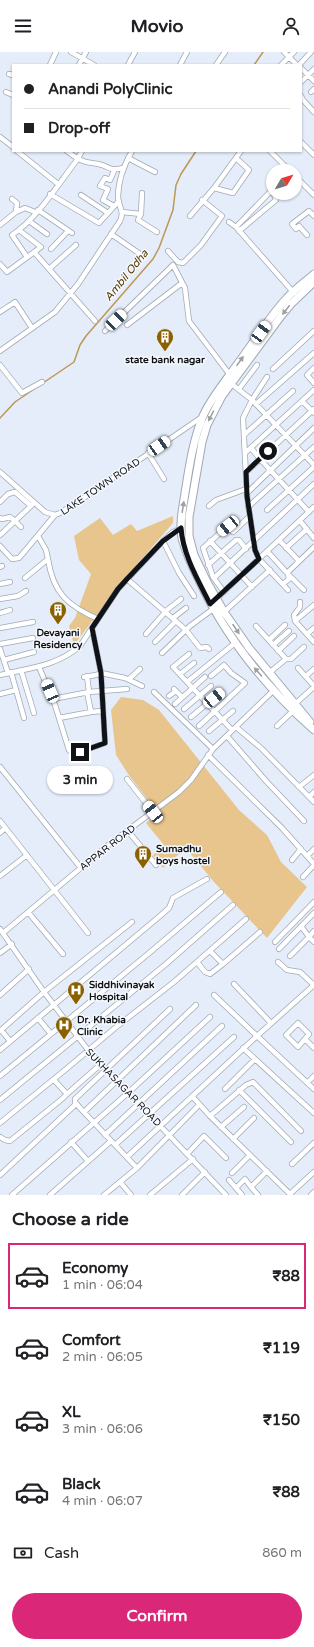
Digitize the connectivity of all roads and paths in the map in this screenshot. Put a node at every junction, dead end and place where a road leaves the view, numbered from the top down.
1 (56, 52) edge
2 (71, 52) edge
3 (86, 52) edge
4 (135, 52) edge
5 (186, 52) edge
6 (225, 52) edge
7 (284, 52) edge
8 (294, 52) edge
9 (311, 52) edge
10 (289, 57) junction
11 (82, 58) junction
12 (50, 64) edge
13 (79, 64) edge
14 (92, 64) edge
15 (129, 64) edge
16 (180, 64) edge
17 (217, 64) edge
18 (282, 64) edge
19 (297, 64) edge
20 (299, 64) edge
21 (302, 69) edge
22 (314, 69) edge
23 (308, 75) junction
24 (302, 81) edge
25 (314, 81) edge
26 (6, 92) dead end
27 (12, 95) edge
28 (302, 100) edge
29 (314, 112) edge
30 (0, 137) edge
31 (302, 143) edge
32 (12, 146) edge
33 (19, 152) edge
34 (68, 152) edge
35 (81, 152) edge
36 (131, 152) edge
37 (240, 152) edge
38 (271, 152) edge
39 (314, 155) edge
40 (128, 158) junction
41 (236, 158) junction
42 (77, 160) junction
43 (283, 164) edge
44 (123, 168) junction
45 (114, 170) junction
46 (155, 172) dead end
47 (302, 183) edge
48 (58, 184) junction
49 (214, 188) junction
50 (142, 193) dead end
51 (50, 194) junction
52 (81, 195) dead end
53 (314, 195) edge
54 (266, 197) edge
55 (12, 199) dead end
56 (202, 200) junction
57 (276, 200) edge
58 (119, 201) junction
59 (114, 206) junction
60 (37, 211) junction
61 (16, 212) junction
62 (122, 212) junction
63 (108, 213) junction
64 (141, 214) junction
65 (190, 216) dead end
66 (314, 216) edge
67 (29, 221) junction
68 (229, 222) dead end
69 (0, 225) edge
70 (238, 229) junction
71 (19, 230) junction
72 (157, 232) dead end
73 (47, 234) dead end
74 (111, 234) junction
75 (307, 235) dead end
76 (76, 244) dead end
77 (51, 249) dead end
78 (168, 251) dead end
79 (34, 252) junction
80 (144, 256) dead end
81 (26, 257) junction
82 (0, 264) edge
83 (49, 269) junction
84 (314, 274) edge
85 (314, 282) edge
86 (182, 283) junction
87 (70, 294) junction
88 (295, 294) junction
89 (0, 303) edge
90 (2, 310) edge
91 (95, 321) dead end
92 (127, 325) dead end
93 (32, 328) junction
94 (105, 331) dead end
95 (314, 331) edge
96 (0, 350) edge
97 (314, 353) edge
98 (0, 365) edge
99 (257, 365) dead end
100 (314, 368) edge
101 (273, 369) dead end
102 (267, 377) dead end
103 (229, 379) junction
104 (42, 382) dead end
105 (314, 383) edge
106 (239, 389) junction
107 (314, 390) edge
108 (293, 391) dead end
109 (302, 401) junction
110 (254, 402) junction
111 (313, 411) edge
112 (267, 415) junction
113 (203, 416) junction
114 (276, 425) junction
115 (314, 428) edge
116 (244, 435) junction
117 (286, 435) junction
118 (295, 445) junction
119 (314, 447) edge
120 (251, 448) junction
121 (245, 453) junction
122 (148, 454) junction
123 (305, 456) junction
124 (260, 459) junction
125 (314, 466) edge
126 (270, 470) junction
127 (0, 472) edge
128 (246, 472) junction
129 (164, 479) dead end
130 (279, 479) junction
131 (314, 484) edge
132 (288, 489) junction
133 (247, 491) junction
134 (298, 500) junction
135 (0, 502) edge
136 (33, 504) junction
137 (209, 506) dead end
138 (248, 507) junction
139 (314, 507) edge
140 (267, 510) dead end
141 (309, 512) junction
142 (54, 515) junction
143 (250, 516) junction
144 (0, 518) edge
145 (15, 521) junction
146 (300, 521) junction
147 (21, 527) dead end
148 (185, 527) junction
149 (307, 529) junction
150 (233, 532) junction
151 (0, 534) edge
152 (38, 536) junction
153 (238, 537) dead end
154 (314, 538) edge
155 (279, 540) junction
156 (163, 541) junction
157 (210, 541) junction
158 (254, 542) junction
159 (0, 546) edge
160 (314, 547) edge
161 (286, 548) junction
162 (246, 549) junction
163 (267, 552) junction
164 (221, 553) junction
165 (48, 559) junction
166 (259, 559) junction
167 (299, 561) junction
168 (230, 563) junction
169 (208, 565) junction
170 (270, 570) junction
171 (288, 574) junction
172 (241, 576) junction
173 (25, 578) dead end
174 (214, 578) junction
175 (127, 579) junction
176 (10, 582) dead end
177 (0, 584) edge
178 (283, 584) junction
179 (252, 586) junction
180 (288, 590) dead end
181 (304, 590) dead end
182 (26, 591) dead end
183 (224, 592) junction
184 (194, 596) dead end
185 (0, 599) edge
186 (181, 599) dead end
187 (216, 599) junction
188 (300, 602) dead end
189 (314, 605) edge
190 (212, 606) junction
191 (186, 608) dead end
192 (10, 610) dead end
193 (224, 612) junction
194 (0, 613) edge
195 (166, 613) junction
196 (98, 619) junction
197 (174, 620) junction
198 (295, 621) junction
199 (33, 622) dead end
200 (285, 625) dead end
201 (256, 626) dead end
202 (0, 628) edge
203 (92, 628) junction
204 (314, 628) edge
205 (186, 630) junction
206 (288, 631) dead end
207 (146, 634) dead end
208 (307, 634) junction
209 (294, 636) dead end
210 (33, 638) dead end
211 (269, 640) junction
212 (155, 642) dead end
213 (235, 642) junction
214 (314, 642) edge
215 (0, 644) edge
216 (273, 645) junction
217 (304, 647) dead end
218 (0, 649) edge
219 (209, 649) dead end
220 (278, 651) junction
221 (34, 652) dead end
222 (162, 653) dead end
223 (188, 654) dead end
224 (2, 659) edge
225 (286, 659) junction
226 (194, 663) dead end
227 (40, 667) junction
228 (298, 668) dead end
229 (140, 669) dead end
230 (314, 669) edge
231 (21, 670) junction
232 (10, 672) junction
233 (101, 673) junction
234 (269, 673) junction
235 (180, 674) junction
236 (0, 675) edge
237 (211, 676) dead end
238 (306, 676) junction
239 (205, 677) dead end
240 (129, 680) junction
241 (187, 682) junction
242 (142, 686) dead end
243 (211, 686) dead end
244 (314, 686) edge
245 (192, 688) junction
246 (127, 689) dead end
247 (16, 690) junction
248 (274, 690) junction
249 (101, 691) junction
250 (88, 692) junction
251 (154, 692) dead end
252 (221, 692) dead end
253 (0, 694) edge
254 (170, 696) dead end
255 (200, 696) junction
256 (182, 697) junction
257 (52, 699) junction
258 (207, 703) junction
259 (175, 704) dead end
260 (294, 707) junction
261 (184, 709) dead end
262 (102, 711) junction
263 (233, 711) dead end
264 (91, 712) junction
265 (215, 712) junction
266 (34, 713) dead end
267 (191, 717) dead end
268 (24, 718) dead end
269 (59, 718) junction
270 (222, 719) junction
271 (199, 726) dead end
272 (278, 726) dead end
273 (314, 726) edge
274 (234, 728) junction
275 (209, 731) dead end
276 (227, 736) junction
277 (213, 749) junction
278 (208, 755) junction
279 (0, 767) edge
280 (314, 775) edge
281 (127, 779) dead end
282 (299, 787) junction
283 (314, 792) edge
284 (309, 796) junction
285 (314, 802) edge
286 (153, 812) junction
287 (0, 821) edge
288 (304, 821) dead end
289 (6, 828) junction
290 (128, 831) junction
291 (0, 833) edge
292 (301, 849) junction
293 (314, 849) edge
294 (27, 855) junction
295 (307, 856) junction
296 (292, 860) dead end
297 (314, 864) edge
298 (156, 865) dead end
299 (81, 868) junction
300 (0, 876) edge
301 (303, 877) dead end
302 (207, 879) dead end
303 (55, 889) junction
304 (221, 892) dead end
305 (314, 902) edge
306 (233, 905) dead end
307 (28, 912) junction
308 (314, 913) edge
309 (246, 919) dead end
310 (132, 922) dead end
311 (301, 926) junction
312 (1, 931) edge
313 (314, 931) edge
314 (260, 932) dead end
315 (88, 933) dead end
316 (309, 937) junction
317 (275, 942) dead end
318 (314, 942) edge
319 (12, 944) junction
320 (279, 949) dead end
321 (210, 950) junction
322 (0, 953) edge
323 (63, 954) dead end
324 (290, 956) dead end
325 (197, 962) junction
326 (278, 962) dead end
327 (222, 964) junction
328 (29, 969) junction
329 (234, 984) dead end
330 (314, 985) edge
331 (44, 992) junction
332 (0, 995) edge
333 (214, 995) dead end
334 (53, 1005) junction
335 (196, 1005) dead end
336 (170, 1009) dead end
337 (210, 1017) dead end
338 (38, 1018) junction
339 (66, 1022) junction
340 (271, 1023) junction
341 (222, 1026) dead end
342 (1, 1031) edge
343 (51, 1034) junction
344 (77, 1036) junction
345 (257, 1036) junction
346 (234, 1037) dead end
347 (305, 1039) junction
348 (10, 1041) junction
349 (243, 1048) junction
350 (314, 1048) edge
351 (0, 1050) edge
352 (88, 1050) junction
353 (255, 1059) junction
354 (101, 1064) junction
355 (106, 1070) junction
356 (0, 1076) edge
357 (314, 1076) edge
358 (54, 1080) junction
359 (117, 1081) junction
360 (308, 1082) junction
361 (226, 1089) dead end
362 (314, 1089) edge
363 (240, 1090) junction
364 (128, 1092) junction
365 (67, 1094) junction
366 (192, 1096) junction
367 (0, 1100) edge
368 (76, 1104) junction
369 (140, 1104) junction
370 (200, 1105) junction
371 (244, 1107) dead end
372 (84, 1112) junction
373 (314, 1113) edge
374 (149, 1114) junction
375 (210, 1116) junction
376 (254, 1118) dead end
377 (0, 1123) edge
378 (94, 1123) junction
379 (161, 1126) junction
380 (221, 1127) junction
381 (301, 1131) dead end
382 (106, 1135) junction
383 (170, 1135) junction
384 (0, 1137) edge
385 (233, 1138) junction
386 (111, 1141) junction
387 (71, 1142) junction
388 (291, 1142) dead end
389 (314, 1143) edge
390 (116, 1145) junction
391 (188, 1153) junction
392 (250, 1155) junction
393 (127, 1157) junction
394 (226, 1158) dead end
395 (193, 1159) junction
396 (88, 1161) junction
397 (292, 1164) dead end
398 (137, 1168) junction
399 (267, 1171) junction
400 (205, 1172) junction
401 (314, 1172) edge
402 (232, 1173) dead end
403 (0, 1175) edge
404 (229, 1180) dead end
405 (120, 1182) junction
406 (251, 1187) junction
407 (236, 1188) junction
408 (314, 1192) edge
409 (223, 1194) edge
410 (290, 1194) edge
411 (12, 1195) edge
412 (50, 1195) edge
413 (104, 1195) edge
414 (131, 1195) edge
415 (150, 1195) edge
416 (182, 1195) edge
417 (242, 1195) edge
418 (258, 1195) edge
419 (310, 1195) edge

1 - 12 street
2 - 11 street
3 - 11 street
4 - 15 street
5 - 16 street
6 - 17 street
7 - 10 street
8 - 10 street
9 - 20 street
10 - 18 street
10 - 19 street
11 - 13 street
11 - 14 street
21 - 23 street
22 - 23 street
23 - 24 street
23 - 25 street
26 - 27 street
28 - 29 street
30 - 32 street
31 - 39 street
33 - 48 street
34 - 42 street
35 - 42 street
36 - 40 street
37 - 41 street
38 - 43 street
40 - 44 street
40 - 46 street
41 - 49 street
41 - 49 street
42 - 45 street
42 - 48 street
44 - 45 street
44 - 58 street
45 - 59 street
47 - 53 street
48 - 51 street
49 - 56 street
50 - 64 street
51 - 60 street
51 - 63 street
52 - 63 street
54 - 70 street
55 - 61 street
56 - 65 street
56 - 78 street
57 - 70 street
58 - 59 street
58 - 62 street
59 - 63 street
60 - 61 street
60 - 67 street
60 - 77 street
61 - 69 street
62 - 64 street
62 - 74 street
64 - 72 street
66 - 75 street
67 - 71 street
67 - 73 street
68 - 70 street
70 - 88 street
71 - 79 street
71 - 81 street
74 - 80 street
74 - 87 street
76 - 83 street
79 - 81 street
79 - 83 street
81 - 82 street
83 - 87 street
84 - 88 main road
85 - 88 main road
86 - 92 street
86 - 94 street
86 - 103 street
87 - 91 street
87 - 93 street
88 - 103 main road
89 - 90 street
90 - 93 street
93 - 96 street
95 - 101 street
97 - 110 street
98 - 104 street
99 - 106 street
100 - 105 street
102 - 110 street
103 - 106 street
103 - 113 main road
103 -> 148 main road
106 - 110 street
107 - 109 street
108 - 112 street
109 - 111 street
109 - 114 street
110 - 112 street
110 - 116 street
111 - 117 street
112 - 114 street
112 - 116 street
113 - 122 street, LAKE TOWN ROAD
148 -> 113 main road
114 - 117 street
114 - 120 street
115 - 118 street
116 - 121 street
117 - 118 street
117 - 124 street
118 - 123 street
118 - 126 street
119 - 123 street
120 - 121 street
120 - 124 street
121 - 128 street
122 - 129 street
122 - 142 street, LAKE TOWN ROAD
123 - 125 street
123 - 130 street
124 - 126 street
124 - 128 street
125 - 132 street
126 - 130 street
126 - 133 street
127 - 136 street, LAKE TOWN ROAD
128 - 133 street
130 - 132 street
130 - 138 street
131 - 134 street
132 - 134 street
132 - 140 street
133 - 137 street
133 - 138 street
134 - 141 street
134 - 158 street
135 - 136 street
136 - 142 street, LAKE TOWN ROAD
136 - 145 street
138 - 143 street
139 - 141 street
141 - 146 street
142 - 152 street
143 - 150 street
143 - 158 street
144 - 145 street
145 - 147 street
145 - 151 street
146 - 149 street
146 - 155 street
148 - 156 street
148 - 187 main road
148 - 190 main road
149 - 154 street
149 - 161 street
150 - 153 street
150 - 157 street
152 - 159 street
152 - 165 street
155 - 161 street
155 - 163 street
156 - 175 street
156 - 184 street
157 - 164 street
157 - 169 street
158 - 162 street
158 - 166 street
160 - 167 street
161 - 167 street
162 - 164 street
162 - 168 street
163 - 166 street
163 - 171 street
164 - 168 street
164 - 169 street
165 - 173 street
165 - 196 street
166 - 170 street
166 - 172 street
167 - 171 street
168 - 172 street
168 - 174 street
169 - 174 street
170 - 178 street
170 - 179 street
171 - 178 street
171 - 181 street
172 - 179 street
172 - 183 street
174 - 183 street
175 - 195 street
175 - 196 street
176 - 177 street
178 - 180 street
179 - 193 street
182 - 185 street
183 - 187 street
186 - 195 street
187 - 190 street
187 - 193 main road
188 - 198 street
189 - 198 street
190 - 205 street
190 - 213 main road
191 - 197 street
192 - 194 street
193 -> 234 main road
195 - 197 street
195 - 207 street
196 - 203 street
197 - 205 street
197 - 212 street
198 - 208 street
199 - 202 street
200 - 211 street
201 - 211 street
203 - 227 street
203 - 233 street
204 - 208 street
205 - 219 street
205 - 222 street
206 - 216 street
208 - 214 street
209 - 220 street
210 - 215 street
211 - 216 street
213 - 241 street
248 -> 213 main road
216 - 220 street
217 - 225 street
218 - 224 street
220 - 225 street
221 - 224 street
223 - 235 street
224 - 232 street
225 - 234 street
226 - 235 street
227 - 231 street
227 - 257 street
228 - 238 street
229 - 240 street
230 - 238 street
231 - 232 street
231 - 266 street
232 - 236 street
232 - 247 street
233 - 240 street
233 - 249 street
233 - 250 street
234 - 260 main road
235 - 241 street
237 - 265 street
238 - 244 street
239 - 245 street
240 - 242 street
241 - 245 street
243 - 255 street
244 - 260 street
245 - 255 street
245 - 256 street
246 - 249 street
247 - 253 street
247 - 268 street
248 - 260 main road
248 - 274 street, APPAR ROAD
249 - 250 street
249 - 262 street
250 - 257 street
250 - 264 street
251 - 277 street
252 - 258 street
254 - 256 street
255 - 258 street
255 - 261 street
256 - 259 street
257 - 269 street
258 - 265 street
258 - 267 street
260 - 272 street
260 - 273 main road
262 - 264 street
262 - 269 street
263 - 270 street
264 - 269 street
265 - 270 street
265 - 271 street
270 - 274 street
270 - 275 street
274 - 276 street, APPAR ROAD
274 - 282 street
276 - 277 street, APPAR ROAD
276 - 288 street
277 - 278 street, APPAR ROAD
278 - 286 street, APPAR ROAD
278 - 292 street
279 - 299 street
280 - 282 street
281 - 286 street
282 - 284 street
283 - 284 street
284 - 285 street
286 - 290 street, APPAR ROAD
287 - 289 street
289 - 291 street
289 - 294 street
290 - 298 street
290 - 299 street, APPAR ROAD
292 - 295 street
292 - 296 street
293 - 295 street
294 - 300 street
294 - 303 street
295 - 297 street
297 - 301 street
299 - 303 street, APPAR ROAD
302 - 334 street
303 - 307 street, APPAR ROAD
303 - 315 street
304 - 339 street
305 - 317 street
306 - 344 street
307 - 312 street, APPAR ROAD
307 - 323 street
308 - 311 street
309 - 321 street
310 - 331 street
311 - 316 street
311 - 320 street
312 - 319 street, SUKHASAGAR ROAD
313 - 316 street
314 - 327 street
316 - 318 street
316 - 324 street
319 - 322 street
319 - 328 street, SUKHASAGAR ROAD
321 - 325 street
321 - 327 street
325 - 327 street
325 - 352 street
326 - 330 street
328 - 331 street, SUKHASAGAR ROAD
328 - 332 street
329 - 340 street
330 - 340 street
331 - 334 street, SUKHASAGAR ROAD
331 - 342 street
333 - 345 street
334 - 338 street
334 - 339 street, SUKHASAGAR ROAD
335 - 359 street
336 - 355 street
337 - 364 street
338 - 343 street
338 - 348 street
339 - 343 street
339 - 344 street, SUKHASAGAR ROAD
340 - 345 street
341 - 369 street
342 - 348 street
343 - 356 street
344 - 352 street, SUKHASAGAR ROAD
344 - 367 street
345 - 349 street
345 - 360 street
346 - 374 street
347 - 347 street
347 - 350 street
348 - 351 street
349 - 353 street
349 - 366 street
352 - 354 street, SUKHASAGAR ROAD
352 - 358 street
353 - 361 street
353 - 373 street
354 - 355 street, SUKHASAGAR ROAD
354 - 365 street
355 - 359 street, SUKHASAGAR ROAD
355 - 368 street
357 - 360 street
358 - 365 street
358 - 377 street
359 - 364 street, SUKHASAGAR ROAD
359 - 372 street
360 - 362 street
363 - 375 street
363 - 381 street
363 - 388 street
364 - 369 street, SUKHASAGAR ROAD
364 - 378 street
365 - 384 street
366 - 370 street
366 - 379 street
368 - 372 street
368 - 403 street
369 - 374 street, SUKHASAGAR ROAD
369 - 382 street
370 - 375 street
370 - 383 street
371 - 380 street
372 - 378 street
374 - 379 street, SUKHASAGAR ROAD
374 - 390 street
375 - 380 street
376 - 385 street
378 - 382 street
378 - 387 street
379 - 383 street, SUKHASAGAR ROAD
379 - 393 street
380 - 385 street
382 - 386 street
383 - 391 street, SUKHASAGAR ROAD
383 - 398 street
385 - 392 street
386 - 390 street
386 - 396 street
387 - 396 street
387 - 411 street
389 - 397 street
390 - 393 street
391 - 394 street
391 - 395 street, SUKHASAGAR ROAD
392 - 399 street
392 - 402 street
393 - 398 street
395 - 400 street, SUKHASAGAR ROAD
395 - 415 street
396 - 412 street
398 - 405 street
399 - 406 street
399 - 410 street
400 - 409 street, SUKHASAGAR ROAD
400 - 416 street
401 - 410 street
404 - 407 street
405 - 413 street
405 - 414 street
406 - 407 street
406 - 418 street
407 - 417 street
408 - 419 street

